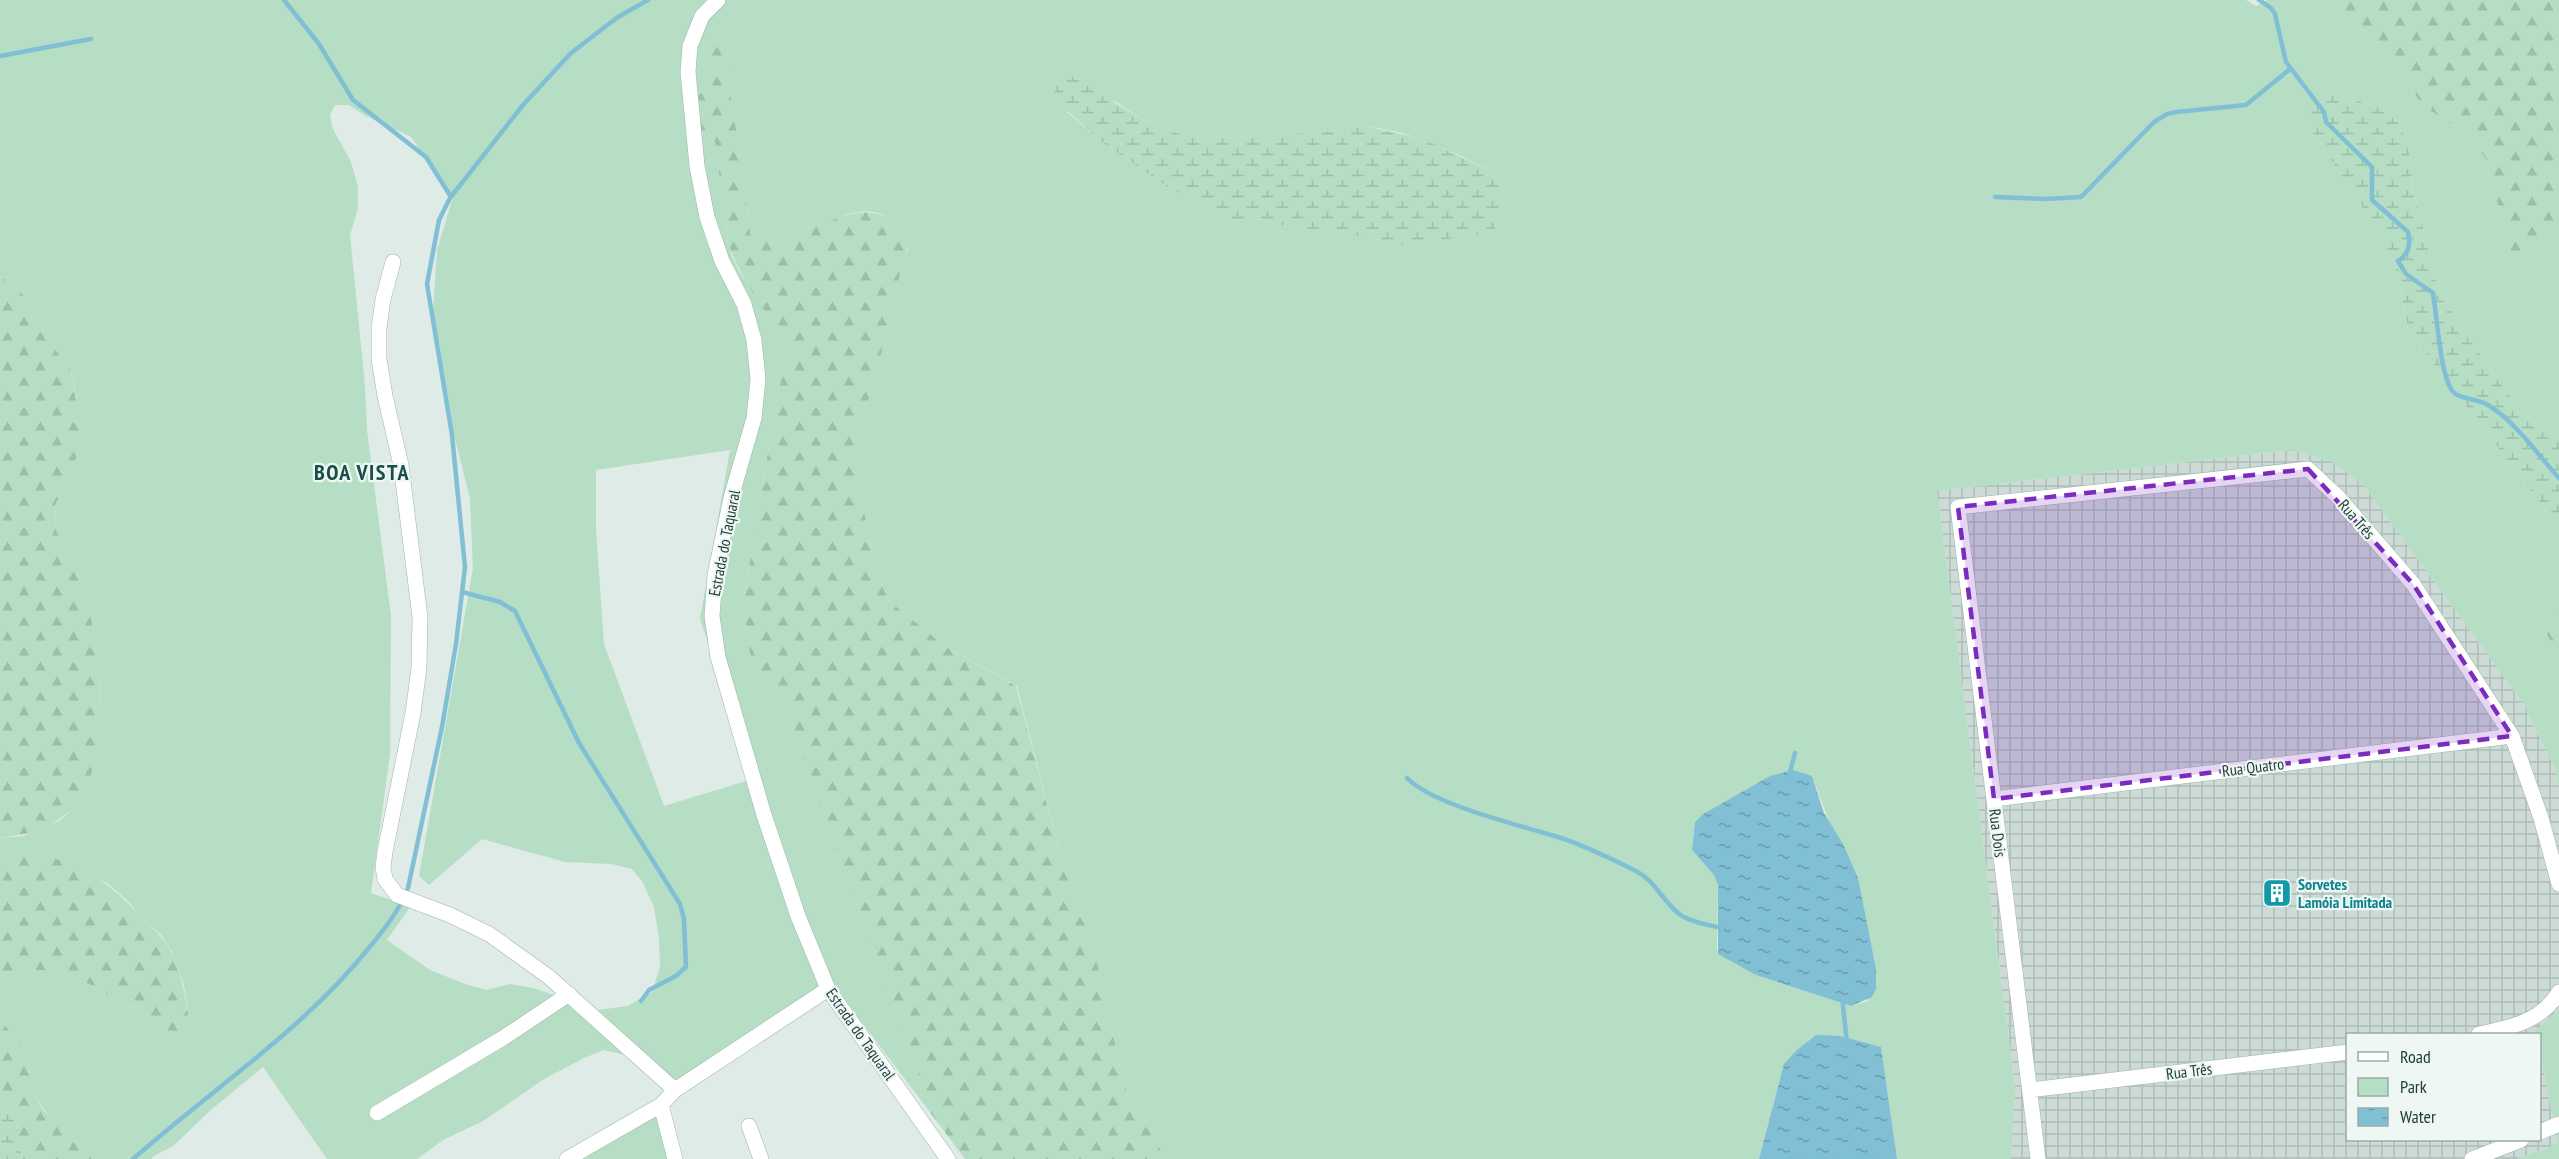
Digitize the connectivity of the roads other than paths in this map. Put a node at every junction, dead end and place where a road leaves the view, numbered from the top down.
1 (718, 0) edge
2 (393, 262) dead end
3 (1958, 507) joint
4 (2512, 736) junction
5 (1994, 798) junction
6 (2559, 884) edge
7 (828, 989) junction
8 (2559, 992) edge
9 (569, 994) junction
10 (2487, 1033) edge
11 (2346, 1052) edge
12 (675, 1090) junction
13 (2030, 1090) junction
14 (661, 1105) junction
15 (377, 1113) dead end
16 (2559, 1124) edge
17 (749, 1126) dead end
18 (2541, 1132) edge
19 (2518, 1141) edge
20 (583, 1155) edge
21 (567, 1159) edge
22 (675, 1159) edge
23 (761, 1159) edge
24 (948, 1159) edge
25 (2038, 1159) edge
26 (2472, 1159) edge

1 - 7 street, Estrada do Taquaral
2 - 9 street
3 - 4 street, Rua Três
3 - 5 street, Rua Dois
4 - 5 street, Rua Quatro
4 - 6 street, Rua Três
5 - 13 street, Rua Dois
7 - 12 street
7 - 24 street, Estrada do Taquaral
8 - 10 street
9 - 12 street
9 - 15 street
11 - 13 street, Rua Três
12 - 14 street
13 - 25 street, Rua Dois
14 - 20 street
14 - 22 street
16 - 18 street
17 - 23 street
19 - 26 street
20 - 21 street

